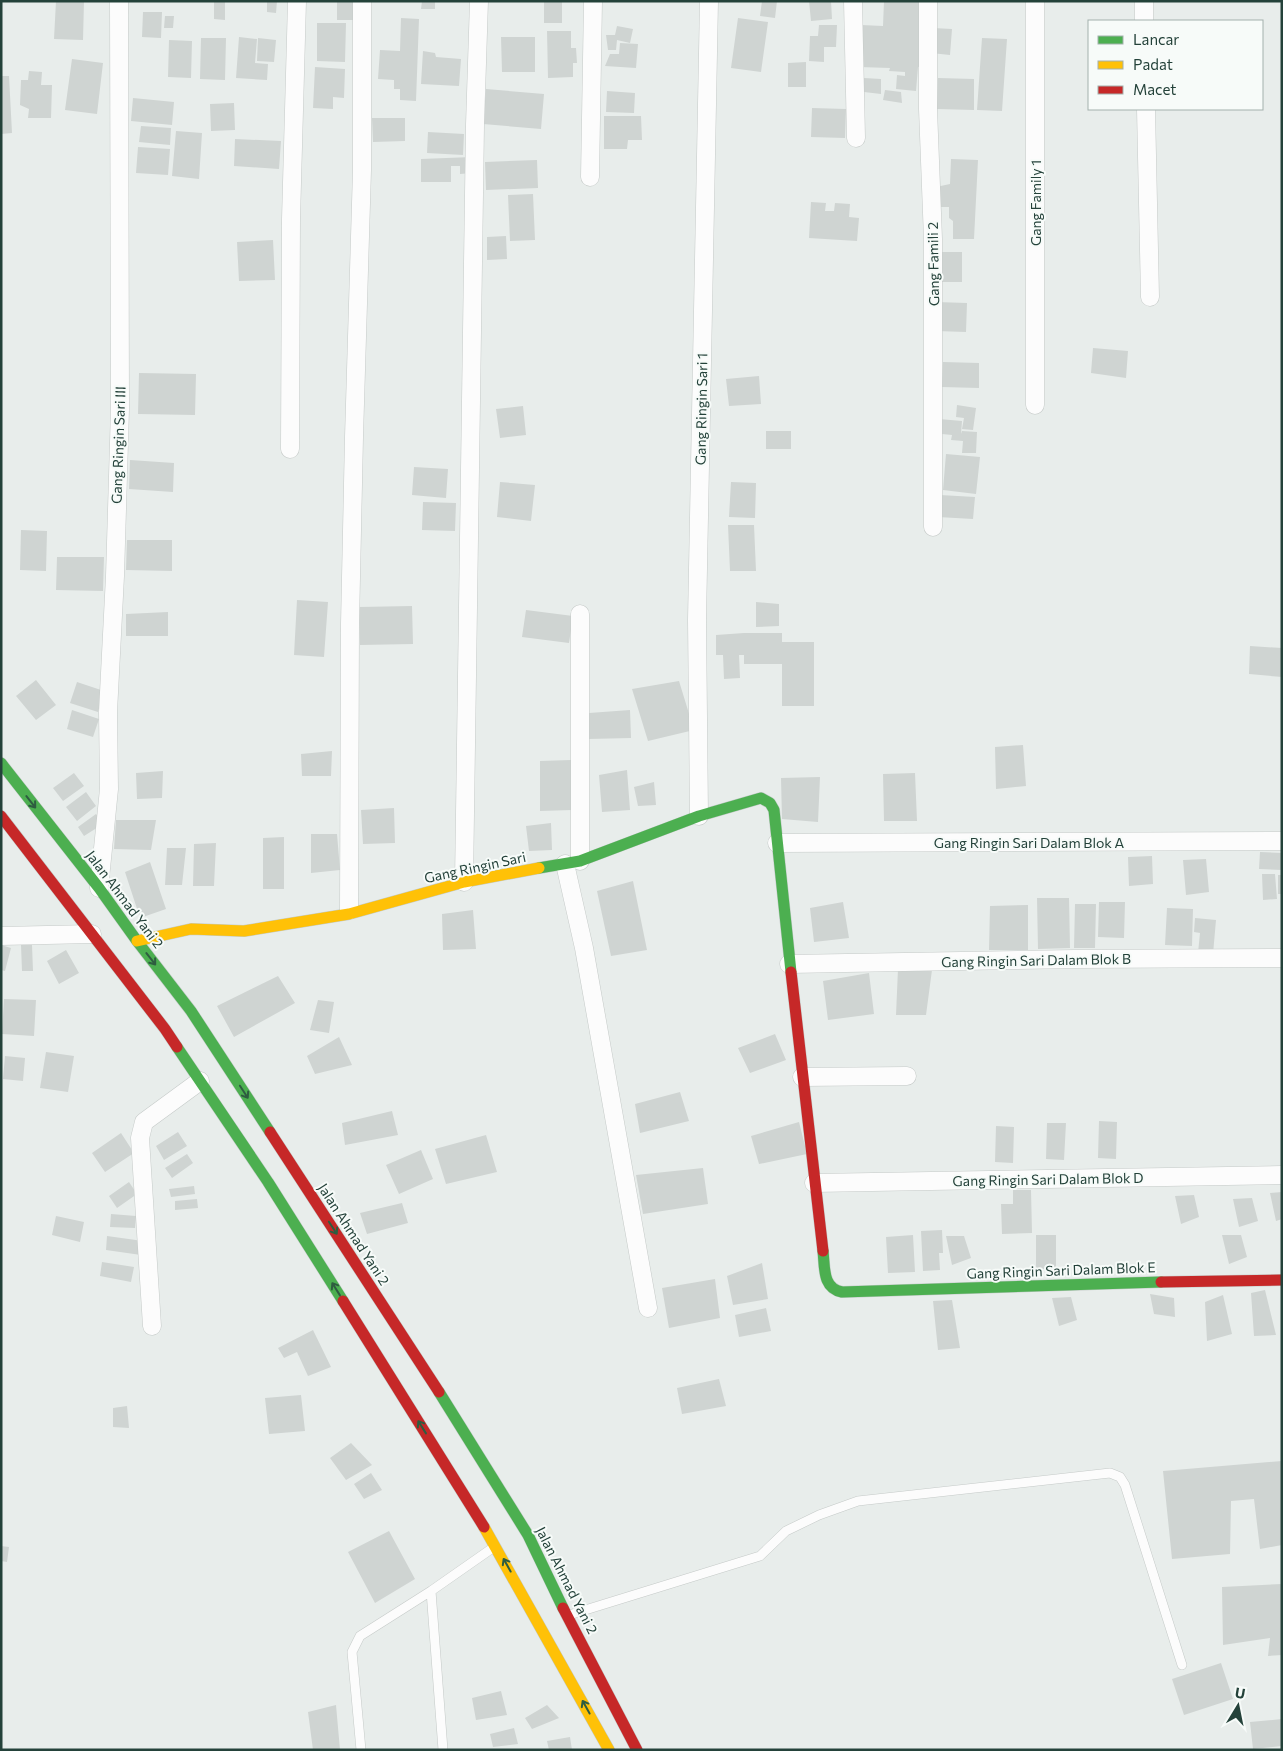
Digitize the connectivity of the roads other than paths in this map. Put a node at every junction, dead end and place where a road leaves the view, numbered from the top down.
1 (119, 1) edge
2 (297, 1) edge
3 (362, 1) edge
4 (479, 1) edge
5 (593, 1) edge
6 (709, 1) edge
7 (853, 1) edge
8 (928, 1) edge
9 (1035, 1) edge
10 (1144, 1) edge
11 (1144, 20) edge
12 (1146, 110) edge
13 (856, 138) dead end
14 (590, 178) dead end
15 (1150, 297) dead end
16 (1035, 405) dead end
17 (290, 450) dead end
18 (933, 527) dead end
19 (580, 614) dead end
20 (1, 763) edge
21 (1, 816) edge
22 (699, 816) junction
23 (1282, 841) edge
24 (776, 843) junction
25 (576, 856) junction
26 (464, 882) junction
27 (98, 888) junction
28 (349, 909) junction
29 (92, 934) junction
30 (1, 936) edge
31 (137, 940) junction
32 (1282, 958) edge
33 (789, 964) junction
34 (907, 1076) dead end
35 (802, 1077) junction
36 (200, 1081) junction
37 (1282, 1175) edge
38 (814, 1184) junction
39 (1282, 1280) edge
40 (648, 1308) dead end
41 (152, 1326) dead end
42 (496, 1546) junction
43 (431, 1591) junction
44 (567, 1616) junction
45 (1182, 1665) dead end
46 (361, 1750) edge
47 (443, 1750) edge
48 (609, 1750) edge
49 (637, 1750) edge

1 - 27 street, Gang Ringin Sari III
2 - 17 street
3 - 28 street
4 - 26 street
5 - 14 street
6 - 22 street, Gang Ringin Sari 1
7 - 13 street
8 - 18 street, Gang Famili 2
9 - 16 street, Gang Family 1
10 - 11 street
12 - 15 street
19 - 25 street
20 -> 27 main road, Jalan Ahmad Yani 2
21 - 29 main road
22 - 24 main road, Gang Ringin Sari
22 - 25 main road, Gang Ringin Sari
23 - 24 street, Gang Ringin Sari Dalam Blok A
24 - 33 main road
25 - 26 main road, Gang Ringin Sari
25 - 40 street
26 - 28 main road, Gang Ringin Sari
27 - 31 main road, Jalan Ahmad Yani 2
28 - 31 main road, Gang Ringin Sari
29 - 30 street
29 - 36 main road
31 -> 44 main road, Jalan Ahmad Yani 2
32 - 33 street, Gang Ringin Sari Dalam Blok B
33 - 35 main road
34 - 35 street
35 - 38 main road
36 - 41 street
42 -> 36 main road
37 - 38 street, Gang Ringin Sari Dalam Blok D
38 - 39 main road, Gang Ringin Sari Dalam Blok E
42 - 43 lane
48 -> 42 main road
43 - 46 lane
43 - 47 lane
44 - 45 lane
44 - 49 main road, Jalan Ahmad Yani 2

